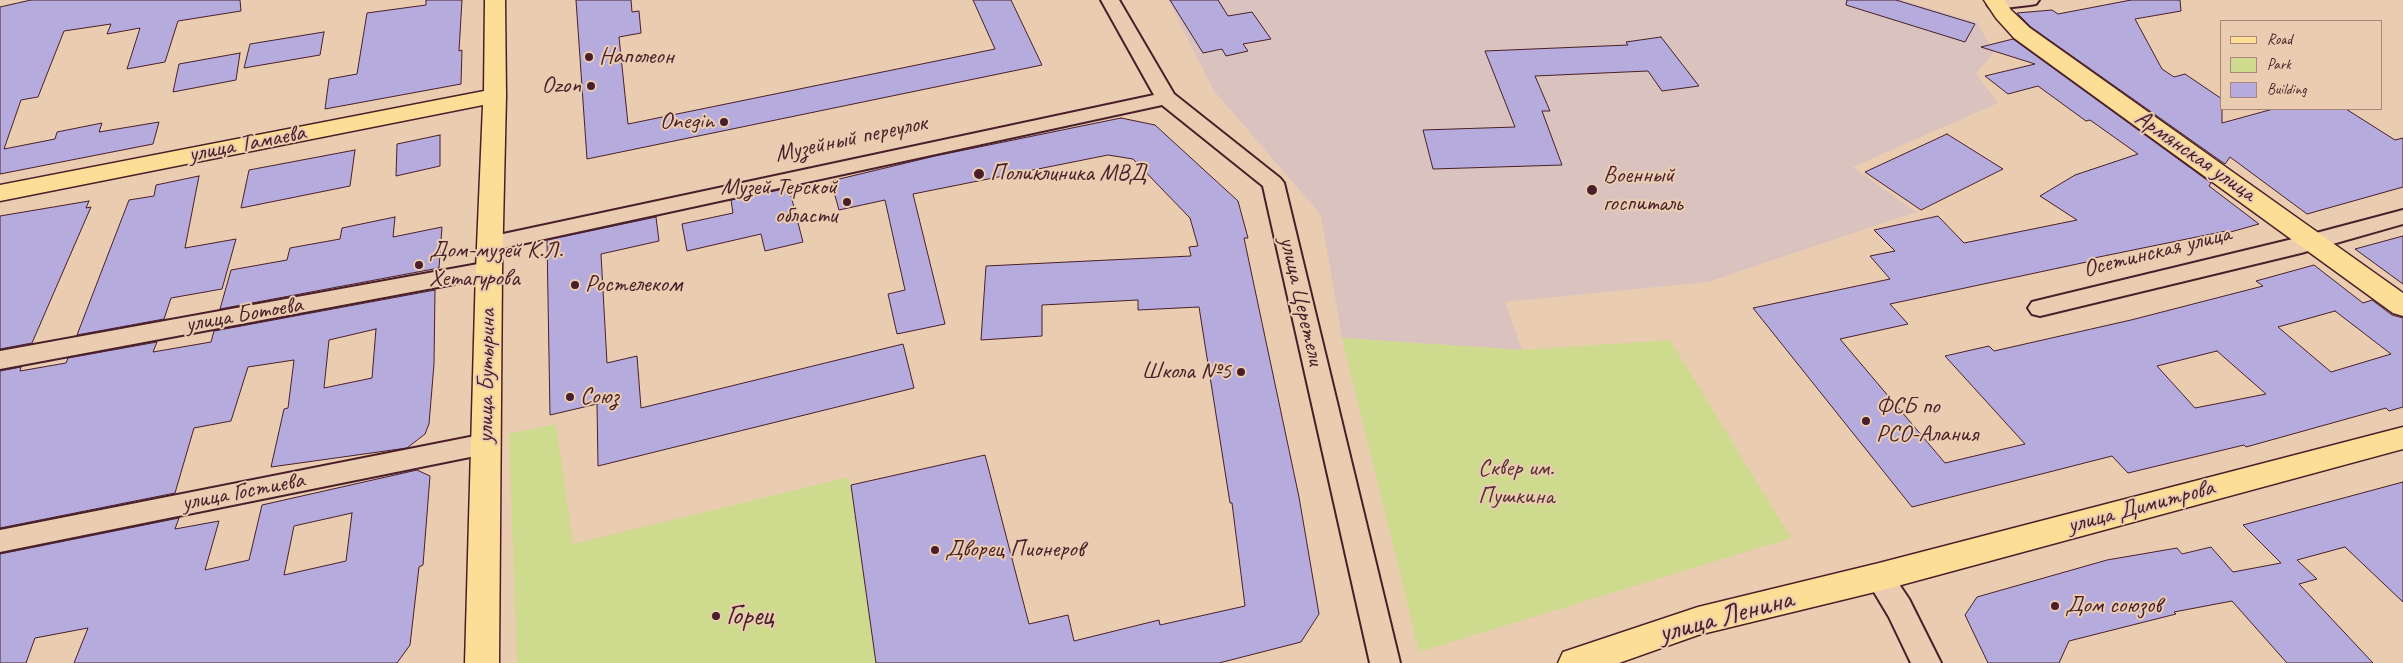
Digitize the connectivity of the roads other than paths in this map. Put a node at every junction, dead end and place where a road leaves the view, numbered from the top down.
1 (495, 0) edge
2 (1110, 0) edge
3 (2030, 0) edge
4 (1995, 2) edge
5 (494, 96) junction
6 (1166, 98) junction
7 (0, 193) edge
8 (2403, 217) edge
9 (2315, 242) junction
10 (489, 257) junction
11 (2403, 306) edge
12 (2040, 308) dead end
13 (0, 360) edge
14 (2403, 438) edge
15 (486, 444) junction
16 (0, 541) edge
17 (1879, 577) junction
18 (482, 663) edge
19 (1385, 663) edge
20 (1575, 663) edge
21 (1926, 663) edge

1 - 5 main road, улица Бутырина
2 - 6 street, улица Церетели
3 - 4 street
4 - 9 main road, Армянская улица
5 - 7 main road, улица Тамаева
5 - 10 main road, улица Бутырина
6 - 10 street, Музейный переулок
6 - 19 street, улица Церетели
8 - 9 street, Осетинская улица
9 - 11 main road, Армянская улица
9 - 12 street, Осетинская улица
10 - 13 street, улица Ботоева
10 - 15 main road, улица Бутырина
14 - 17 main road, улица Димитрова
15 - 16 street, улица Гостиева
15 - 18 main road, улица Бутырина
17 - 20 main road, улица Ленина
17 - 21 street

